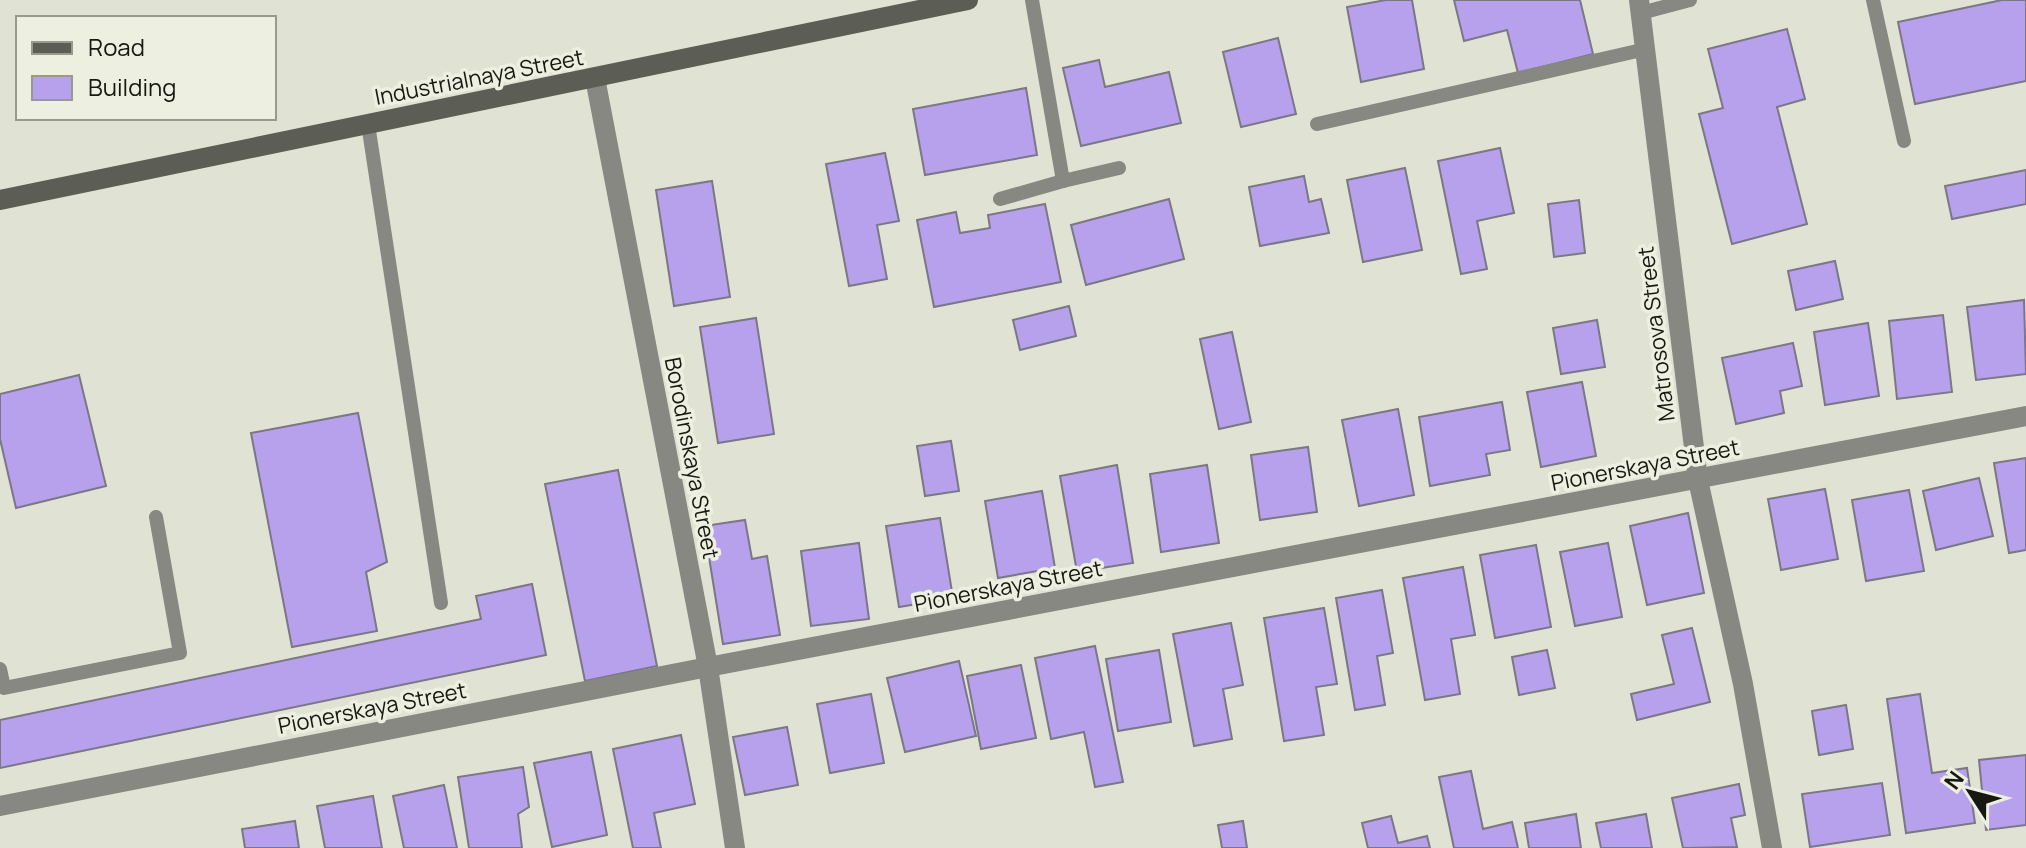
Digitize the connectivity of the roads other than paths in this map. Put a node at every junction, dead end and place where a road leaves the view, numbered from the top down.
1 (968, 0) edge
2 (1032, 0) edge
3 (1690, 0) edge
4 (1873, 0) edge
5 (1640, 6) edge
6 (1646, 49) junction
7 (595, 78) junction
8 (368, 124) junction
9 (1317, 124) dead end
10 (1904, 141) dead end
11 (1119, 168) dead end
12 (1063, 181) junction
13 (1000, 199) dead end
14 (0, 200) edge
15 (2026, 416) edge
16 (1698, 480) junction
17 (156, 517) dead end
18 (441, 603) dead end
19 (708, 667) junction
20 (0, 669) edge
21 (0, 806) edge
22 (735, 848) edge
23 (1772, 848) edge

1 - 7 main road, Industrialnaya Street
2 - 12 lane
3 - 5 lane
4 - 10 lane
5 - 6 street, Matrosova Street
6 - 9 lane
6 - 16 street, Matrosova Street
7 - 8 main road, Industrialnaya Street
7 - 19 street, Borodinskaya Street
8 - 14 main road, Industrialnaya Street
8 - 18 lane
11 - 12 lane
12 - 13 lane
15 - 16 street, Pionerskaya Street
16 - 19 street, Pionerskaya Street
16 - 23 street, Matrosova Street
17 - 20 lane
19 - 21 street, Pionerskaya Street
19 - 22 street, Borodinskaya Street

